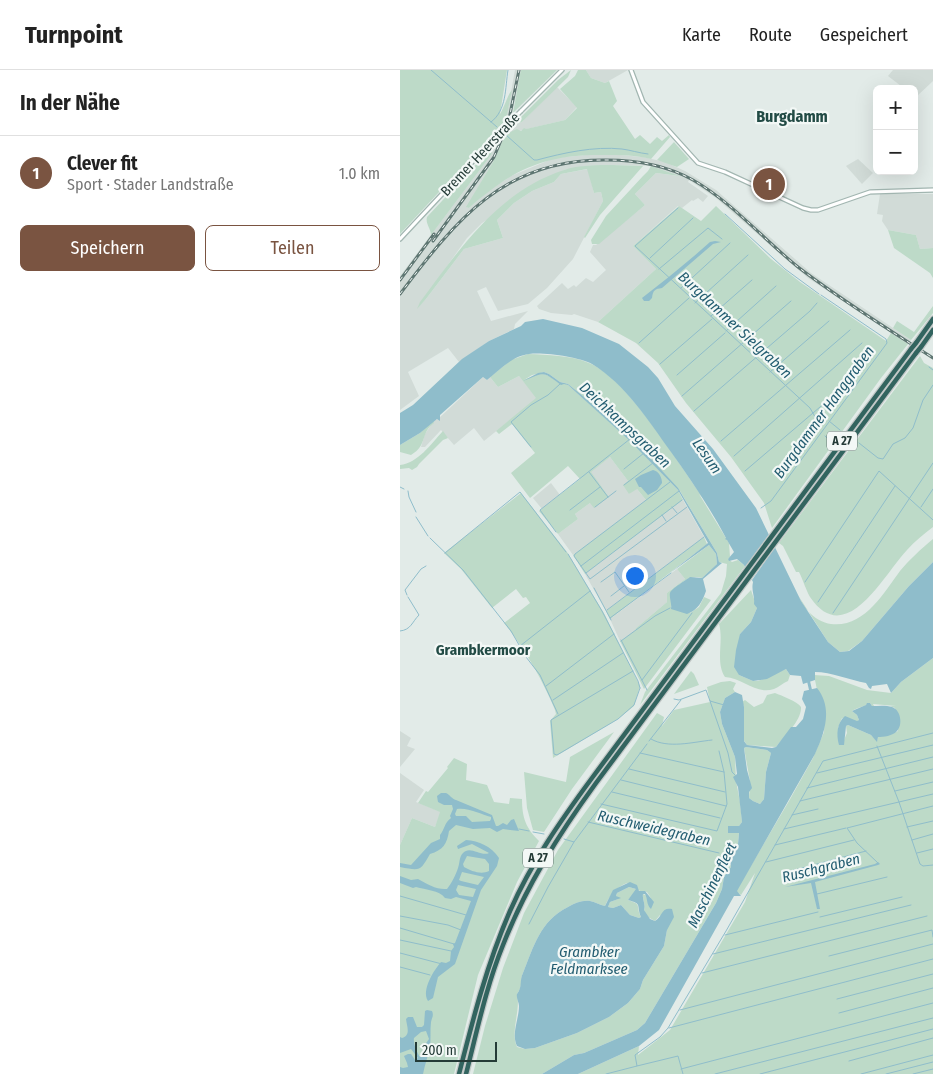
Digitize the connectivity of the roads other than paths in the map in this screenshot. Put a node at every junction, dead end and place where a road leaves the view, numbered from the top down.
1 (562, 70) edge
2 (631, 70) edge
3 (933, 190) edge
4 (400, 239) edge
5 (933, 319) edge
6 (933, 330) edge
7 (466, 1073) edge
8 (459, 1074) edge

1 - 4 street, Bremer Heerstraße, bridge
2 - 3 street
5 - 8 highway, A 27, bridge
6 - 7 highway, A 27, bridge

